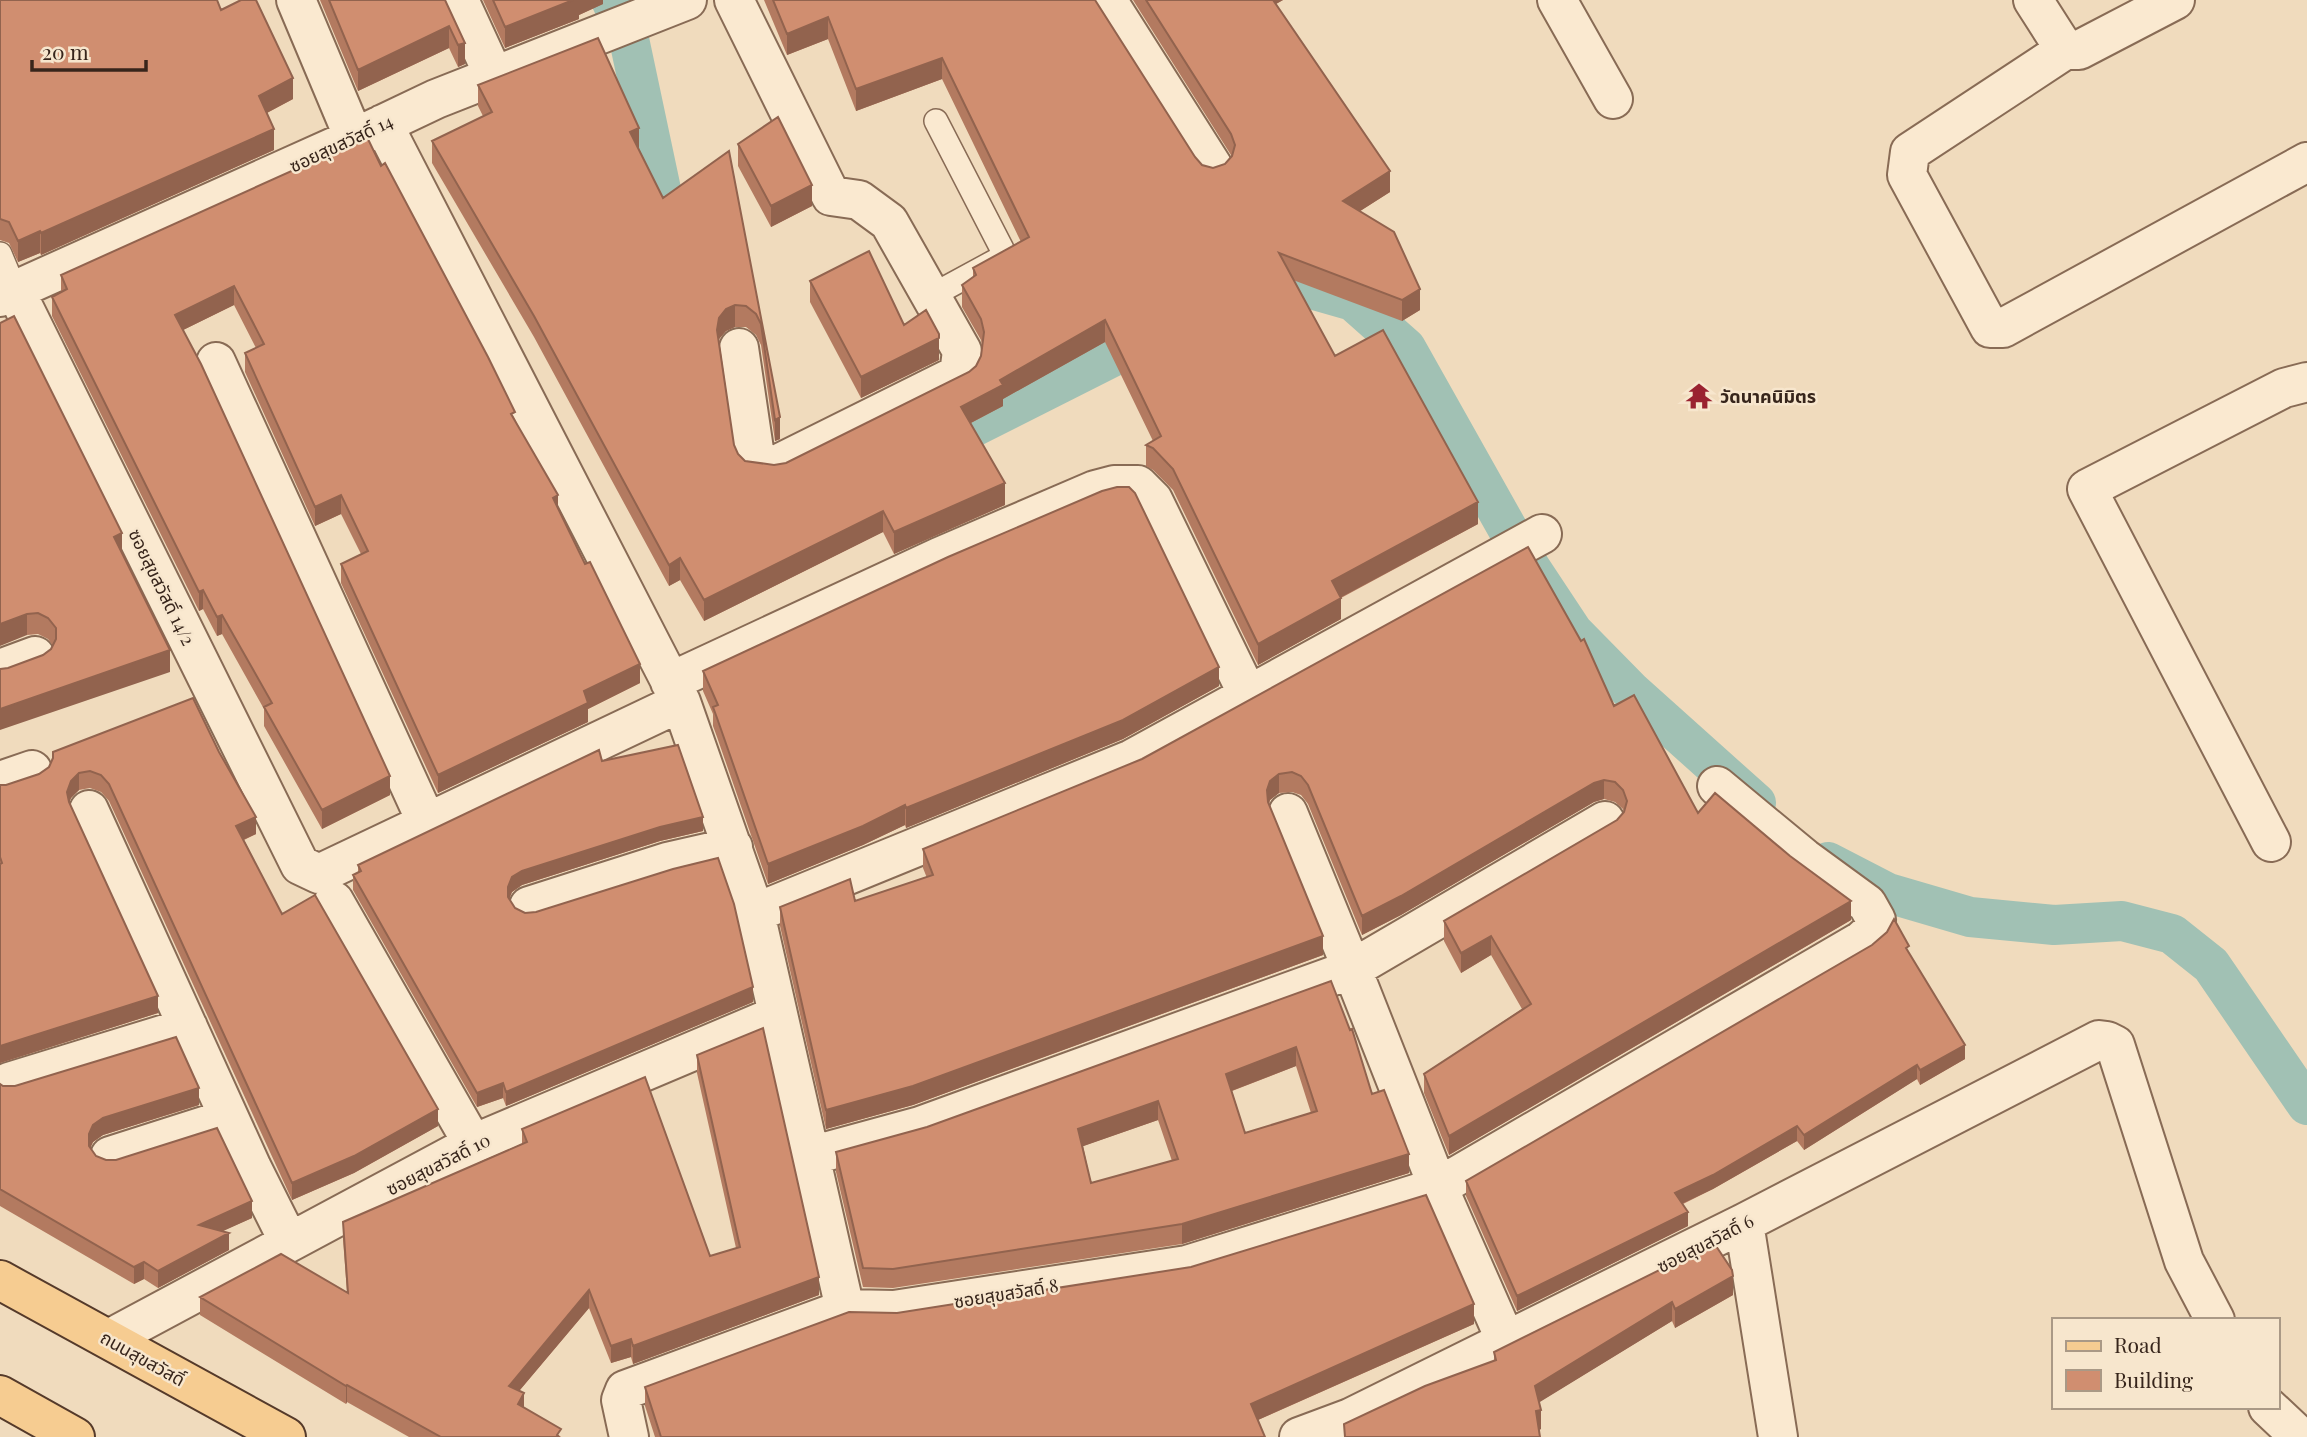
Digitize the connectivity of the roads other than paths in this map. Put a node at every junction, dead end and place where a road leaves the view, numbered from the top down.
1 (296, 0) edge
2 (458, 0) edge
3 (687, 0) edge
4 (734, 0) edge
5 (1107, 0) edge
6 (1557, 0) edge
7 (2033, 0) edge
8 (2175, 0) edge
9 (2065, 50) junction
10 (494, 76) junction
11 (1613, 99) dead end
12 (936, 121) dead end
13 (368, 131) junction
14 (2307, 162) edge
15 (1213, 167) edge
16 (0, 254) edge
17 (8, 294) edge
18 (931, 296) junction
19 (739, 348) dead end
20 (216, 362) dead end
21 (2307, 382) edge
22 (1528, 542) dead end
23 (675, 692) junction
24 (1248, 695) junction
25 (1717, 786) dead end
26 (89, 810) dead end
27 (1288, 813) dead end
28 (1605, 821) dead end
29 (427, 823) junction
30 (2271, 842) dead end
31 (733, 847) junction
32 (327, 887) junction
33 (529, 906) dead end
34 (755, 913) junction
35 (1352, 969) junction
36 (778, 1016) junction
37 (188, 1027) junction
38 (9, 1082) dead end
39 (229, 1118) junction
40 (473, 1144) junction
41 (110, 1156) dead end
42 (810, 1156) junction
43 (1438, 1187) junction
44 (1744, 1223) junction
45 (289, 1242) junction
46 (0, 1280) edge
47 (845, 1309) junction
48 (2215, 1318) edge
49 (109, 1339) junction
50 (1506, 1341) junction
51 (0, 1395) edge
52 (2270, 1409) edge
53 (75, 1437) edge
54 (286, 1437) edge
55 (629, 1437) edge
56 (1299, 1437) edge
57 (1778, 1437) edge
58 (2300, 1437) edge

1 - 13 street
2 - 10 street
3 - 10 street, ซอยสุขสวัสดิ์ 14
4 - 18 street
5 - 15 street
6 - 11 street
7 - 9 street
8 - 9 street
9 - 14 street
10 - 13 street, ซอยสุขสวัสดิ์ 14
12 - 18 lane
13 - 17 street, ซอยสุขสวัสดิ์ 14
13 - 23 street
16 - 17 lane
17 - 32 street, ซอยสุขสวัสดิ์ 14/2
18 - 19 street
20 - 29 street
21 - 30 street
22 - 24 street
23 - 24 street
23 - 29 street
23 - 31 street
24 - 34 street
25 - 43 street, ซอยสุขสวัสดิ์ 8
26 - 37 street
27 - 35 street
28 - 35 street
29 - 32 street
31 - 33 street
31 - 34 street
32 - 40 street, ซอยสุขสวัสดิ์ 14/2
34 - 36 street
35 - 42 street
35 - 43 street
36 - 40 street, ซอยสุขสวัสดิ์ 10
36 - 42 street
37 - 38 street
37 - 39 street
39 - 41 street
39 - 45 street
40 - 45 street, ซอยสุขสวัสดิ์ 10
42 - 47 street
43 - 47 street, ซอยสุขสวัสดิ์ 8
43 - 50 street
44 - 48 street, ซอยสุขสวัสดิ์ 6
44 - 50 street, ซอยสุขสวัสดิ์ 6
44 - 57 street
45 - 49 street, ซอยสุขสวัสดิ์ 10
46 - 49 main road, ถนนสุขสวัสดิ์
47 - 55 street, ซอยสุขสวัสดิ์ 8
49 - 54 main road, ถนนสุขสวัสดิ์
50 - 56 street, ซอยสุขสวัสดิ์ 6
51 - 53 main road
52 - 58 street

